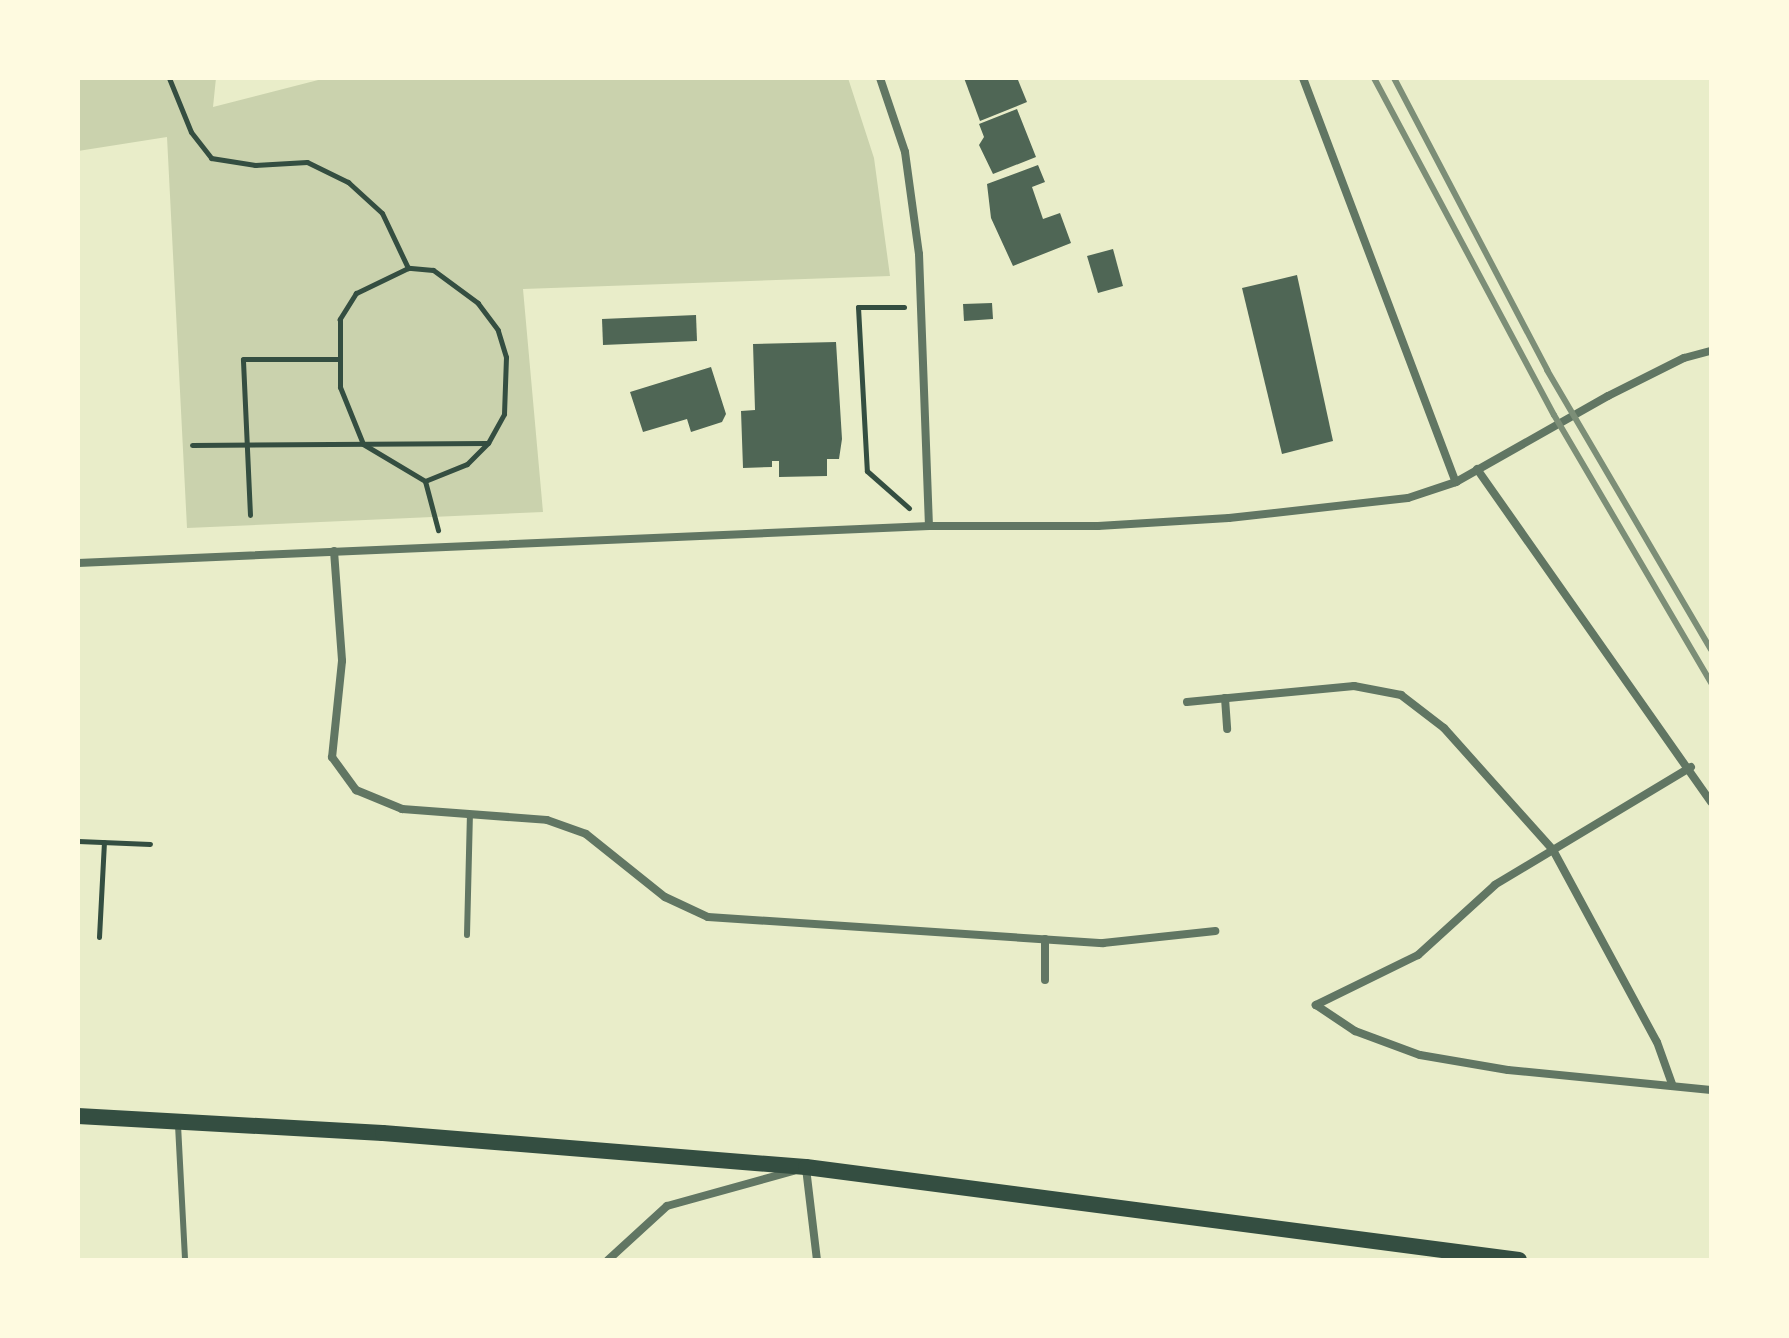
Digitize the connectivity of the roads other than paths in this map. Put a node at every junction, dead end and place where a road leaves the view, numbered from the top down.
1 (880, 78) edge
2 (1303, 78) edge
3 (1711, 351) edge
4 (1477, 469) junction
5 (1456, 482) junction
6 (929, 526) junction
7 (334, 551) junction
8 (78, 563) edge
9 (1225, 698) junction
10 (1187, 702) dead end
11 (1227, 729) dead end
12 (1691, 767) junction
13 (1711, 802) edge
14 (470, 814) junction
15 (1553, 850) junction
16 (1215, 931) dead end
17 (467, 935) dead end
18 (1045, 939) junction
19 (1045, 980) dead end
20 (1672, 1084) junction
21 (1711, 1090) edge
22 (78, 1116) edge
23 (178, 1121) junction
24 (806, 1167) junction
25 (185, 1260) edge
26 (608, 1260) edge
27 (817, 1260) edge
28 (1519, 1260) edge

1 - 6 street
2 - 5 street
3 - 4 street
4 - 5 street
4 - 12 street
5 - 6 street
6 - 7 street
7 - 8 street
7 - 14 street
9 - 10 street
9 - 11 street
9 - 15 street
12 - 13 street
12 - 15 street
14 - 17 lane
14 - 18 street
15 - 20 street
15 - 20 street
16 - 18 street
18 - 19 street
20 - 21 street
22 - 23 main road
23 - 24 main road
23 - 25 lane
24 - 26 street
24 - 27 street
24 - 28 main road

